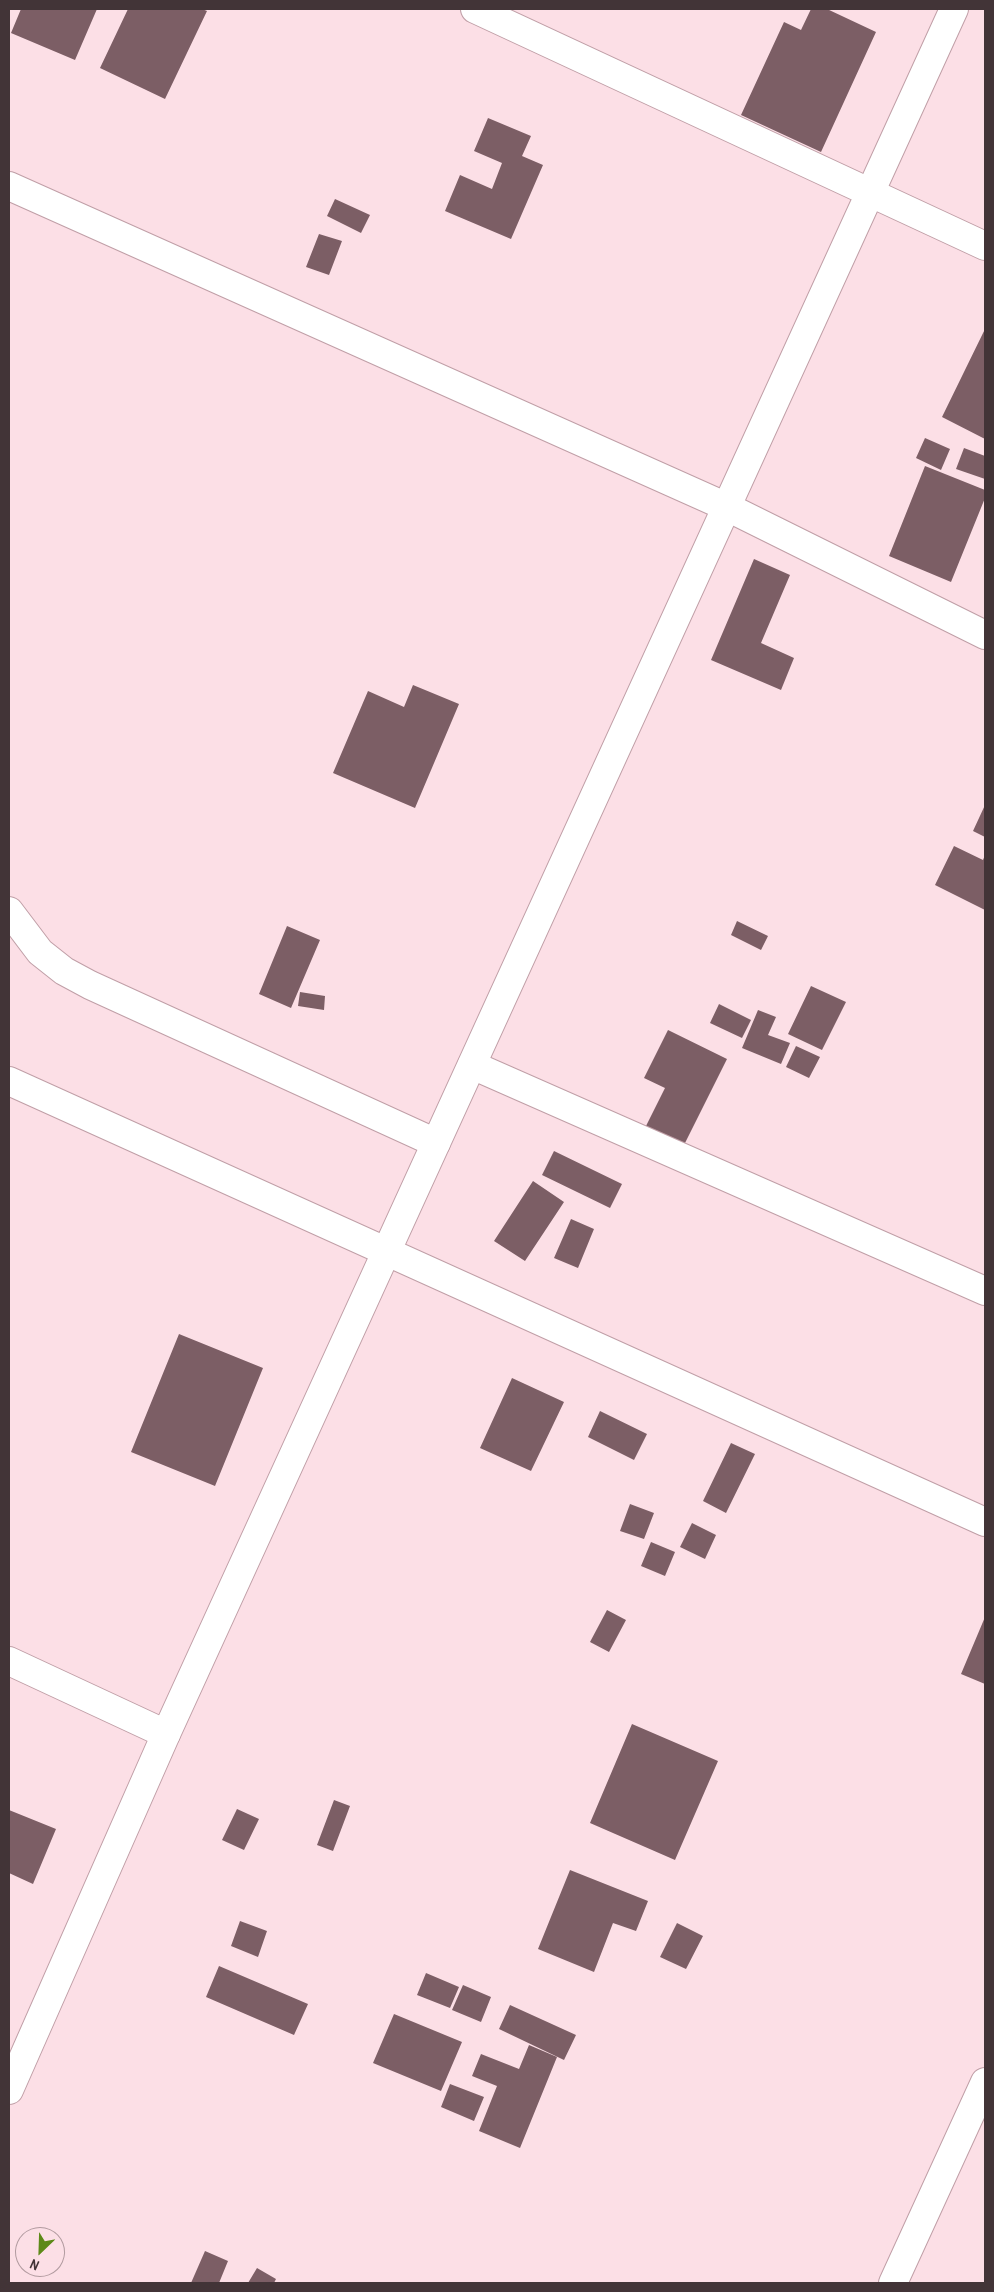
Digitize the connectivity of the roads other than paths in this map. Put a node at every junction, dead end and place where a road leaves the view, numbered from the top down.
1 (474, 9) edge
2 (954, 9) edge
3 (9, 186) edge
4 (870, 194) junction
5 (985, 246) edge
6 (727, 506) junction
7 (985, 635) edge
8 (9, 911) edge
9 (472, 1065) junction
10 (9, 1081) edge
11 (436, 1143) junction
12 (387, 1251) junction
13 (985, 1291) edge
14 (985, 1522) edge
15 (9, 1661) edge
16 (166, 1734) junction
17 (10, 2082) edge
18 (985, 2082) edge
19 (894, 2283) edge

1 - 4 street
2 - 4 street
3 - 6 street
4 - 5 street
4 - 6 street
6 - 7 street
6 - 9 street
8 - 11 street
9 - 11 street
9 - 13 street
10 - 12 street
11 - 12 street
12 - 14 street
12 - 16 street
15 - 16 street
16 - 17 street
18 - 19 street

